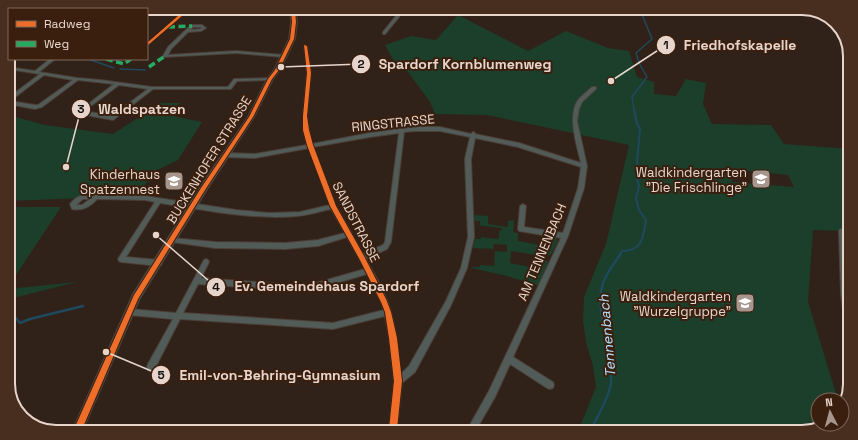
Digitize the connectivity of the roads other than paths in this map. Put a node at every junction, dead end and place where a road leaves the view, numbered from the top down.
1 (293, 15) edge
2 (397, 15) edge
3 (188, 31) dead end
4 (384, 33) dead end
5 (305, 46) dead end
6 (282, 56) junction
7 (52, 60) edge
8 (15, 70) edge
9 (36, 72) junction
10 (43, 74) junction
11 (77, 79) junction
12 (270, 79) junction
13 (117, 84) junction
14 (152, 88) junction
15 (594, 88) dead end
16 (15, 96) edge
17 (15, 103) edge
18 (402, 131) junction
19 (473, 134) junction
20 (310, 146) junction
21 (225, 156) junction
22 (584, 166) junction
23 (97, 196) dead end
24 (159, 200) junction
25 (193, 206) junction
26 (333, 206) junction
27 (523, 206) dead end
28 (842, 231) dead end
29 (349, 234) junction
30 (565, 236) junction
31 (172, 240) junction
32 (843, 240) edge
33 (362, 258) junction
34 (206, 262) dead end
35 (159, 263) junction
36 (369, 271) junction
37 (197, 281) junction
38 (129, 312) junction
39 (388, 312) junction
40 (177, 316) junction
41 (509, 359) junction
42 (151, 367) dead end
43 (398, 381) junction
44 (550, 385) dead end
45 (80, 425) edge
46 (394, 425) edge
47 (473, 425) edge

1 - 6 street, BUCKENHOFER STRASSE
2 - 4 street
3 - 6 street
5 - 20 street, SANDSTRASSE
6 - 12 street, BUCKENHOFER STRASSE
7 - 9 street
8 - 9 street
9 - 10 street
10 - 11 street
10 - 16 street
11 - 13 street
11 - 17 street
12 - 14 street
12 - 21 street, BUCKENHOFER STRASSE
13 - 14 street
13 - 14 street
15 - 22 street, AM TENNENBACH
18 - 19 street, RINGSTRASSE
18 - 20 street, RINGSTRASSE
18 - 33 street
19 - 22 street, RINGSTRASSE
19 - 43 street
20 - 21 street, RINGSTRASSE
20 - 26 street, SANDSTRASSE
21 - 25 street, BUCKENHOFER STRASSE
22 - 30 street, AM TENNENBACH
23 - 24 street
24 - 25 street
24 - 35 street
25 - 26 street
25 - 31 street, BUCKENHOFER STRASSE
26 - 29 street, SANDSTRASSE
27 - 30 street
28 - 32 street
29 - 31 street
29 - 33 street, SANDSTRASSE
30 - 41 street, AM TENNENBACH
31 - 35 street, BUCKENHOFER STRASSE
33 - 36 street, SANDSTRASSE
34 - 37 street
35 - 38 street, BUCKENHOFER STRASSE
36 - 37 street
36 - 39 street, SANDSTRASSE
37 - 40 street
38 - 40 street
38 - 45 street, BUCKENHOFER STRASSE
39 - 40 street
39 - 43 street, SANDSTRASSE
40 - 42 street
41 - 44 street
41 - 47 street, AM TENNENBACH
43 - 46 street, SANDSTRASSE

